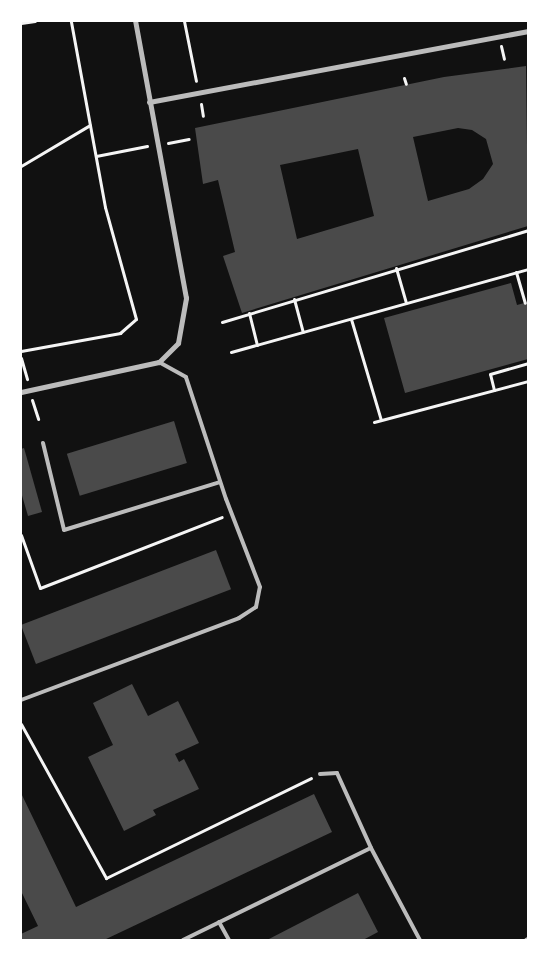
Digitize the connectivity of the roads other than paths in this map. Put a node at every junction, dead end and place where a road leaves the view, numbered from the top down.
1 (135, 21) edge
2 (528, 31) edge
3 (149, 102) junction
4 (159, 362) junction
5 (21, 392) edge
6 (43, 443) dead end
7 (220, 482) junction
8 (21, 700) edge
9 (320, 774) road end
10 (371, 848) junction
11 (219, 922) junction
12 (183, 940) edge
13 (229, 940) edge
14 (420, 940) edge

1 - 3 street
2 - 3 street
3 - 4 street
4 - 5 street
4 - 7 lane
6 - 7 lane
7 - 8 lane
9 - 10 lane
10 - 11 lane
10 - 14 lane
11 - 12 lane
11 - 13 lane

